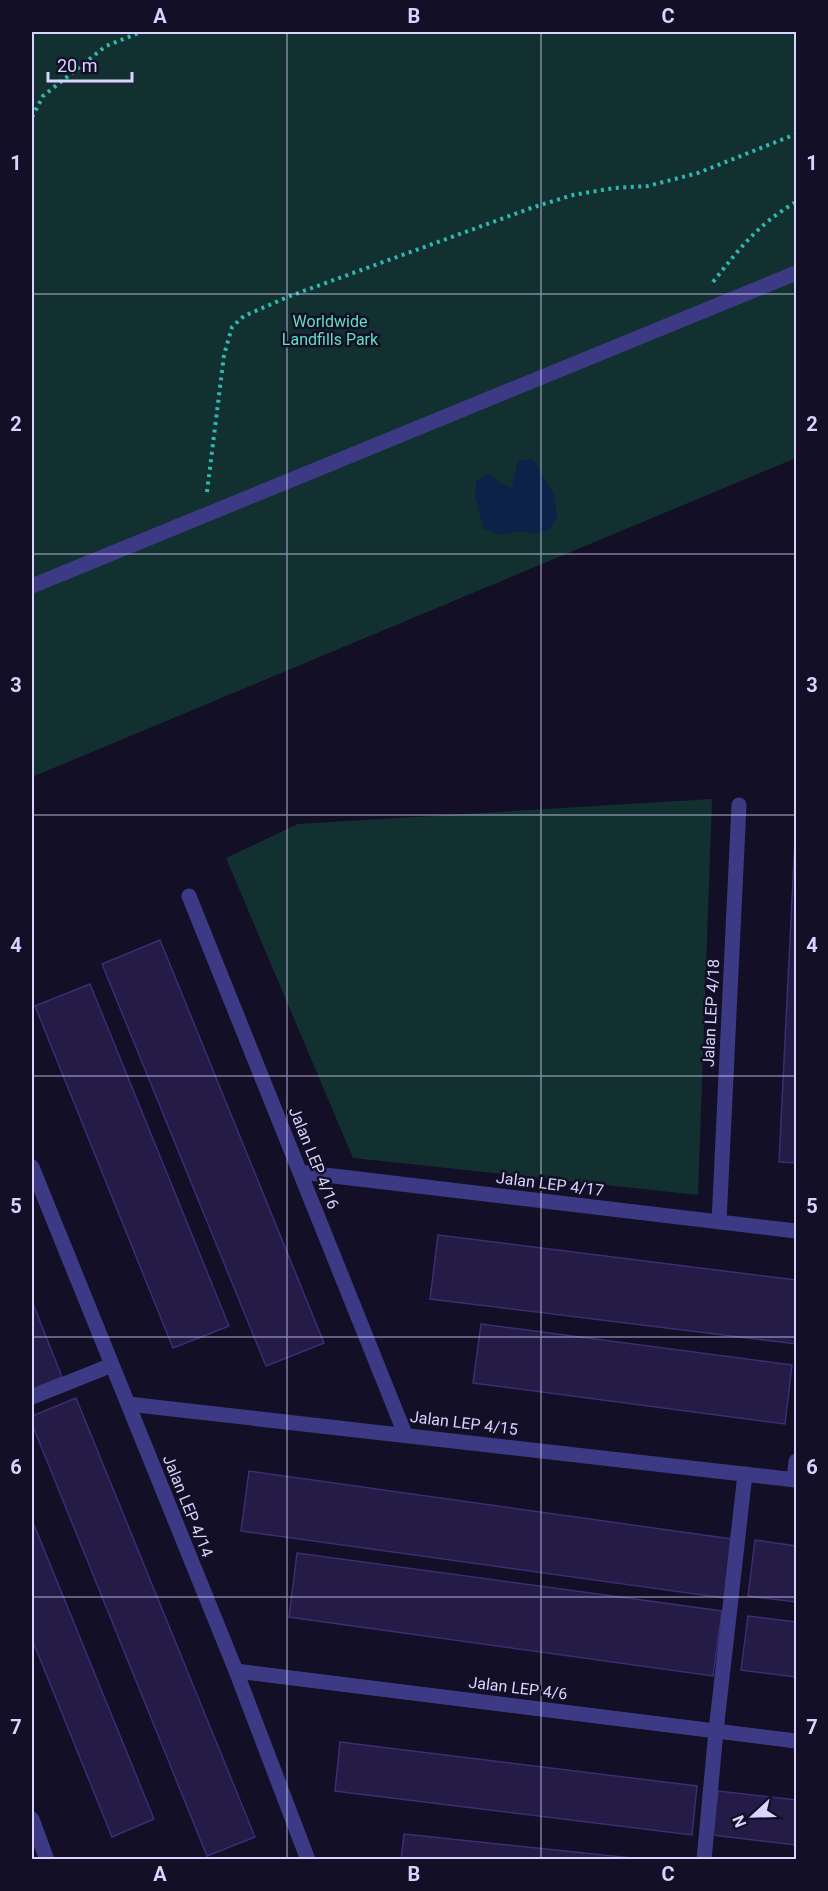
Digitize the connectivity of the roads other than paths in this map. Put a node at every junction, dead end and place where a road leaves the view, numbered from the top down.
1 (796, 273) edge
2 (32, 586) edge
3 (739, 805) dead end
4 (189, 896) dead end
5 (32, 1167) edge
6 (300, 1173) junction
7 (718, 1222) junction
8 (796, 1231) edge
9 (112, 1365) junction
10 (32, 1397) edge
11 (128, 1404) junction
12 (405, 1434) junction
13 (796, 1461) edge
14 (745, 1474) junction
15 (795, 1480) edge
16 (236, 1671) junction
17 (716, 1731) junction
18 (796, 1741) edge
19 (32, 1819) edge
20 (47, 1860) edge
21 (308, 1860) edge
22 (704, 1860) edge

1 - 2 street
3 - 7 street, Jalan LEP 4/18
4 - 6 street, Jalan LEP 4/16
5 - 9 street, Jalan LEP 4/14
6 - 7 street, Jalan LEP 4/17
6 - 12 street, Jalan LEP 4/16
7 - 8 street, Jalan LEP 4/17
9 - 10 street
9 - 11 street, Jalan LEP 4/14
11 - 12 street, Jalan LEP 4/15
11 - 16 street, Jalan LEP 4/14
12 - 14 street, Jalan LEP 4/15
13 - 15 street
14 - 15 street, Jalan LEP 4/15
14 - 17 street
16 - 17 street, Jalan LEP 4/6
16 - 21 street, Jalan LEP 4/14
17 - 18 street, Jalan LEP 4/6
17 - 22 street
19 - 20 street

